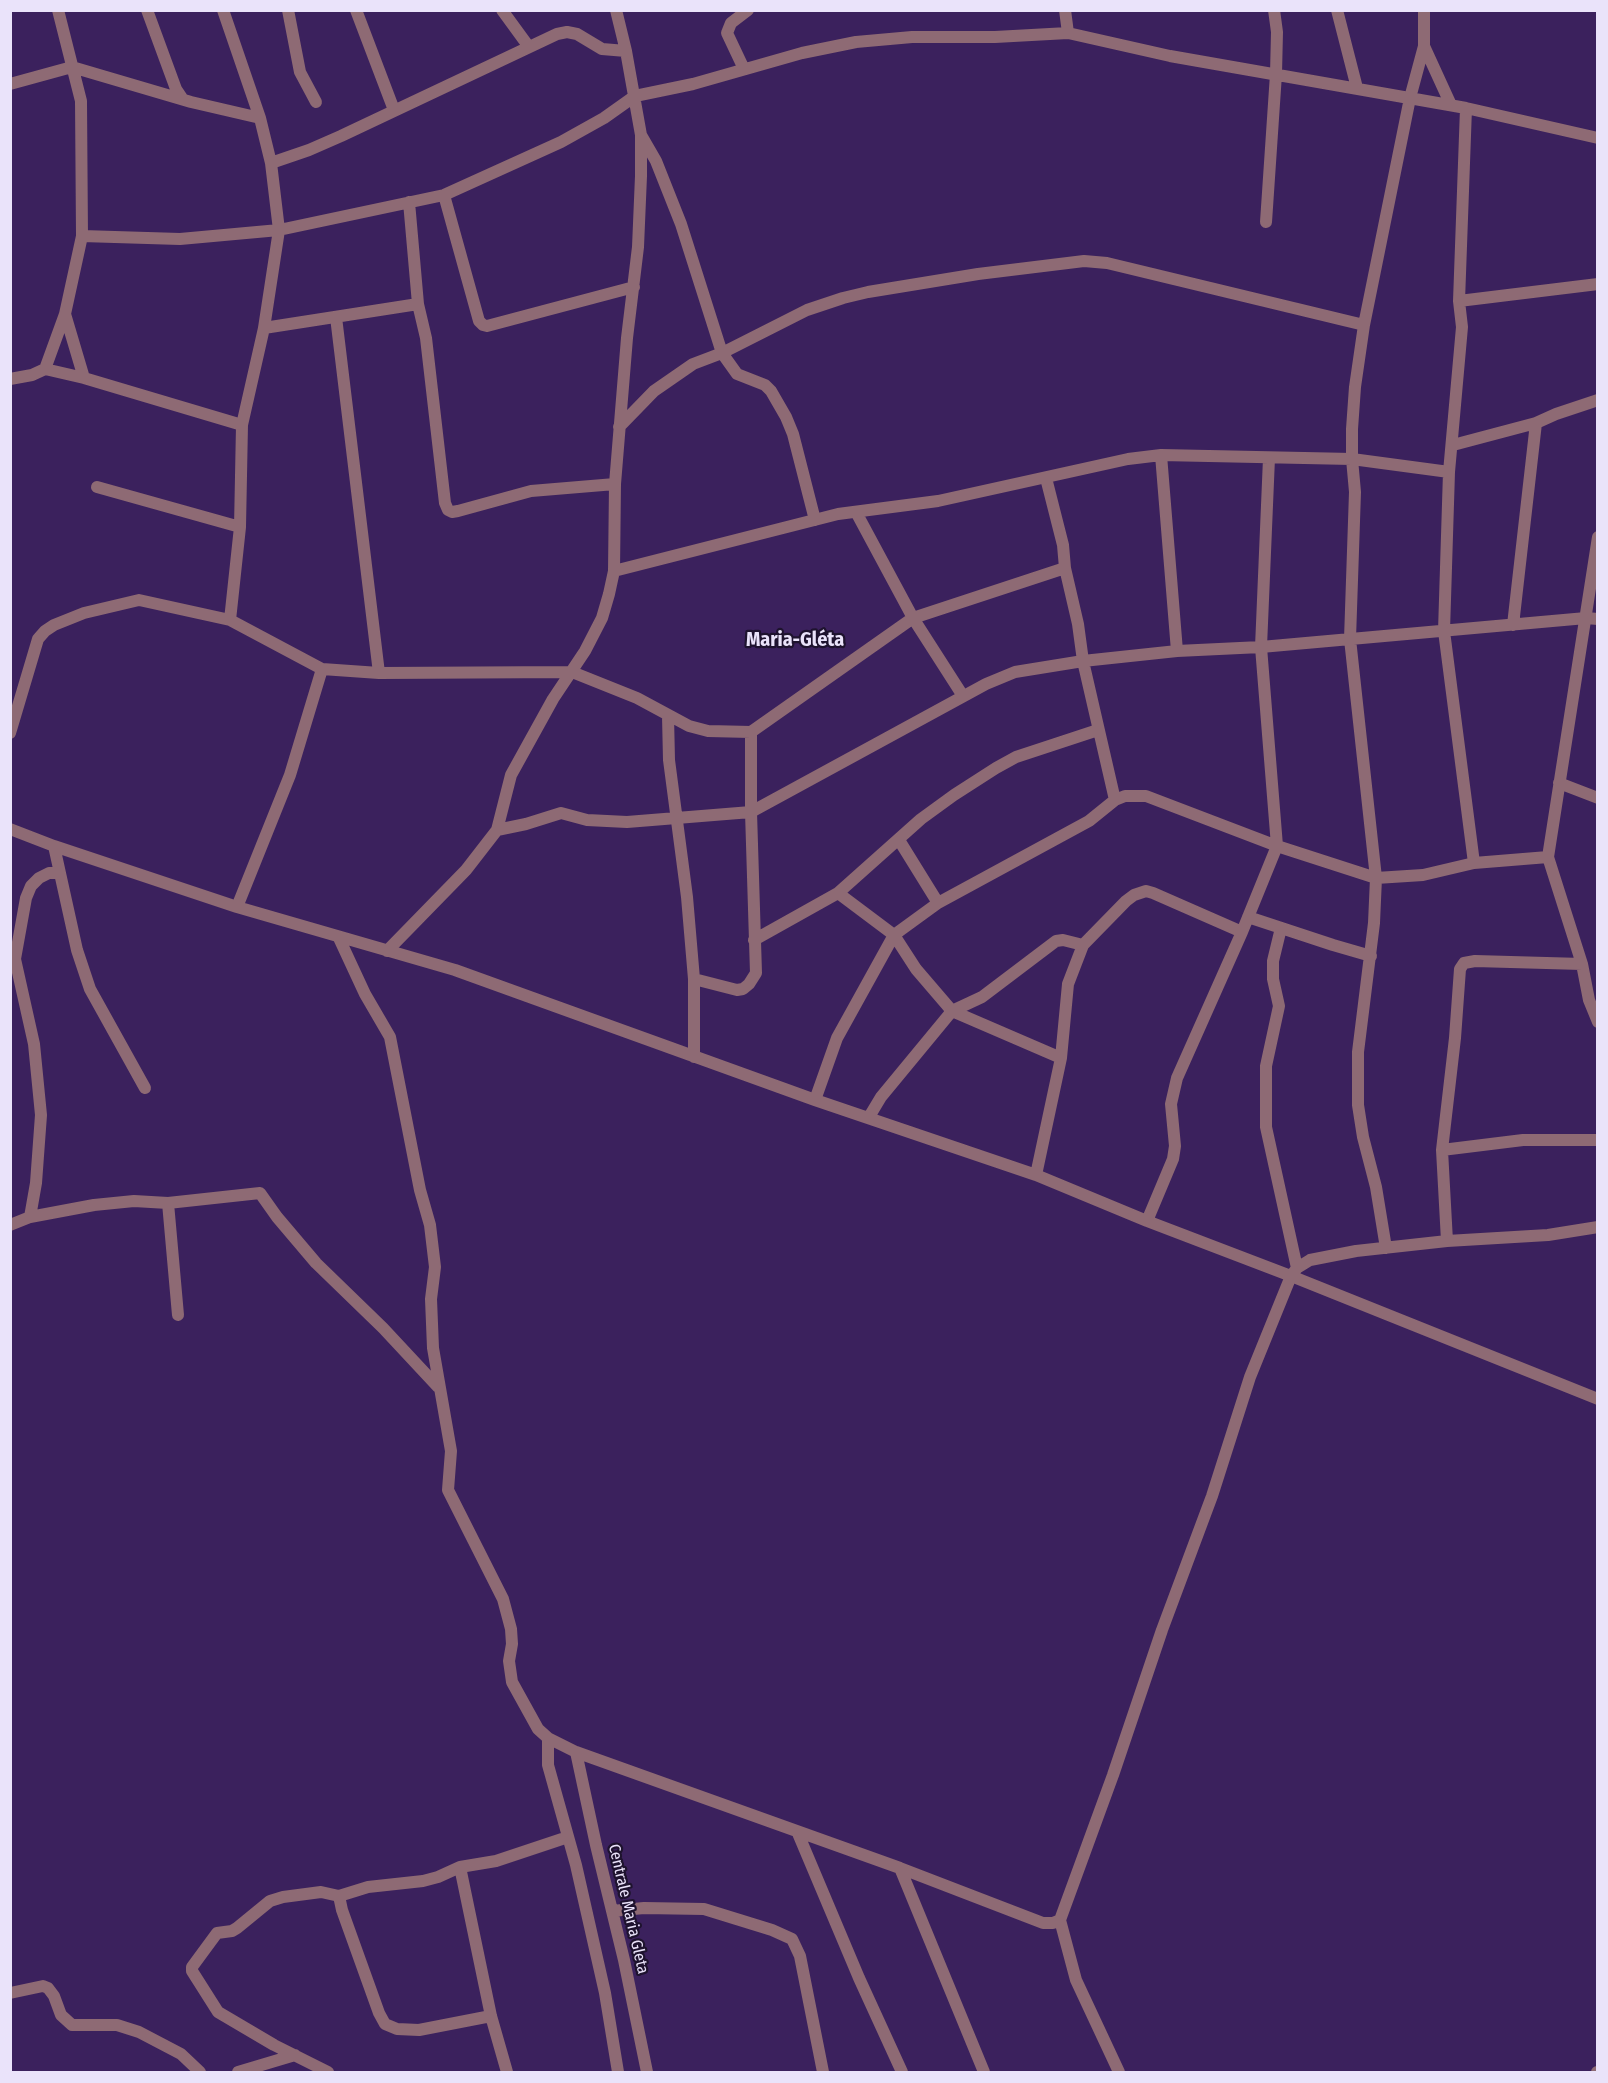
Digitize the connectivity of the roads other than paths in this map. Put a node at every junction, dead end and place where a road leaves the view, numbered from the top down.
1 (58, 10) edge
2 (147, 10) edge
3 (223, 10) edge
4 (288, 10) edge
5 (356, 10) edge
6 (502, 10) edge
7 (616, 10) edge
8 (748, 10) edge
9 (1065, 10) edge
10 (1274, 10) edge
11 (1337, 10) edge
12 (1424, 10) edge
13 (1068, 33) junction
14 (1424, 46) junction
15 (529, 47) junction
16 (626, 51) junction
17 (72, 67) junction
18 (744, 69) junction
19 (1276, 74) junction
20 (10, 84) edge
21 (1357, 88) junction
22 (635, 96) junction
23 (182, 98) junction
24 (1410, 98) junction
25 (316, 102) dead end
26 (1451, 105) junction
27 (1466, 108) junction
28 (394, 110) junction
29 (260, 118) junction
30 (641, 135) junction
31 (1598, 138) edge
32 (271, 163) junction
33 (444, 195) junction
34 (409, 202) junction
35 (1266, 222) dead end
36 (279, 230) junction
37 (82, 236) junction
38 (1598, 284) edge
39 (634, 287) junction
40 (1459, 301) junction
41 (418, 304) junction
42 (65, 314) junction
43 (336, 316) junction
44 (1364, 325) junction
45 (264, 328) junction
46 (722, 353) junction
47 (45, 369) junction
48 (84, 378) junction
49 (10, 379) edge
50 (1598, 400) edge
51 (1536, 423) junction
52 (242, 425) junction
53 (619, 427) junction
54 (1453, 445) junction
55 (1161, 455) junction
56 (1269, 458) junction
57 (1352, 459) junction
58 (1449, 472) junction
59 (1046, 478) junction
60 (615, 484) junction
61 (97, 488) dead end
62 (856, 512) junction
63 (815, 520) junction
64 (240, 527) junction
65 (1597, 537) edge
66 (1065, 568) junction
67 (614, 571) junction
68 (913, 618) junction
69 (1592, 618) edge
70 (230, 620) junction
71 (1514, 625) junction
72 (1444, 631) junction
73 (1350, 639) junction
74 (1261, 647) junction
75 (1177, 651) junction
76 (1083, 661) junction
77 (322, 669) junction
78 (572, 672) junction
79 (379, 673) junction
80 (963, 696) junction
81 (668, 716) junction
82 (1098, 730) junction
83 (751, 732) junction
84 (10, 733) edge
85 (1559, 783) junction
86 (1598, 798) edge
87 (1115, 800) junction
88 (751, 812) junction
89 (675, 819) junction
90 (10, 829) edge
91 (497, 830) junction
92 (899, 840) junction
93 (54, 846) junction
94 (1277, 846) junction
95 (1548, 857) junction
96 (1474, 863) junction
97 (60, 873) junction
98 (1376, 878) junction
99 (838, 893) junction
100 (938, 903) junction
101 (237, 907) junction
102 (1248, 917) junction
103 (1281, 928) junction
104 (1242, 932) junction
105 (894, 935) junction
106 (339, 938) junction
107 (754, 940) junction
108 (1083, 945) junction
109 (387, 951) junction
110 (1371, 956) junction
111 (1582, 964) junction
112 (694, 979) junction
113 (1593, 1000) edge
114 (952, 1011) junction
115 (1598, 1022) edge
116 (693, 1057) junction
117 (1061, 1058) junction
118 (145, 1088) dead end
119 (815, 1100) junction
120 (869, 1117) junction
121 (1598, 1140) edge
122 (1442, 1150) junction
123 (1036, 1175) junction
124 (168, 1203) junction
125 (30, 1217) junction
126 (1147, 1221) junction
127 (10, 1225) edge
128 (1598, 1227) edge
129 (1447, 1241) junction
130 (1386, 1248) junction
131 (1294, 1272) junction
132 (178, 1315) dead end
133 (439, 1388) junction
134 (1598, 1398) edge
135 (548, 1738) junction
136 (576, 1752) junction
137 (797, 1831) junction
138 (568, 1837) junction
139 (460, 1867) junction
140 (900, 1868) junction
141 (339, 1896) junction
142 (612, 1911) junction
143 (1060, 1920) junction
144 (10, 1993) edge
145 (491, 2016) junction
146 (295, 2055) junction
147 (200, 2073) edge
148 (238, 2073) edge
149 (328, 2073) edge
150 (507, 2073) edge
151 (618, 2073) edge
152 (647, 2073) edge
153 (823, 2073) edge
154 (902, 2073) edge
155 (984, 2073) edge
156 (1119, 2073) edge

1 - 17 street
2 - 23 street
3 - 29 street
4 - 25 street
5 - 28 street
6 - 15 street
7 - 16 street
8 - 18 street
9 - 13 street
10 - 19 street
11 - 21 street
12 - 14 street
13 - 18 street
13 - 19 street
14 - 24 street
14 - 26 street
15 - 16 street
15 - 28 street
16 - 22 street
17 - 20 street
17 - 23 street
17 - 37 street
18 - 22 street
19 - 21 street
19 - 35 street
21 - 24 street
22 - 30 street
22 - 33 street
23 - 29 street
24 - 26 street
24 - 44 street
26 - 27 street
27 - 31 street
27 - 40 street
28 - 32 street
29 - 32 street
30 - 39 street
30 - 46 street
32 - 36 street
33 - 34 street
33 - 39 street
34 - 36 street
34 - 41 street
36 - 37 street
36 - 45 street
37 - 42 street
38 - 40 street
39 - 53 street
40 - 54 street
41 - 43 street
41 - 60 street
42 - 47 street
42 - 48 street
43 - 45 street
43 - 79 street
44 - 46 street
44 - 57 street
45 - 52 street
46 - 53 street
46 - 63 street
47 - 48 street
47 - 49 street
48 - 52 street
50 - 51 street
51 - 54 street
51 - 71 street
52 - 64 street
53 - 60 street
54 - 58 street
55 - 56 street
55 - 59 street
55 - 75 street
56 - 57 street
56 - 74 street
57 - 58 street
57 - 73 street
58 - 72 street
59 - 62 street
59 - 66 street
60 - 67 street
61 - 64 street
62 - 63 street
62 - 68 street
63 - 67 street
64 - 70 street
65 - 69 street
66 - 68 street
66 - 76 street
67 - 78 street
68 - 80 street
68 - 83 street
69 - 71 street
69 - 85 street
70 - 77 street
70 - 84 street
71 - 72 street
72 - 73 street
72 - 96 street
73 - 74 street
73 - 98 street
74 - 75 street
74 - 94 street
75 - 76 street
76 - 80 street
76 - 82 street
77 - 79 street
77 - 101 street
78 - 79 street
78 - 81 street
78 - 91 street
80 - 88 street
81 - 83 street
81 - 89 street
82 - 87 street
82 - 92 street
83 - 88 street
85 - 86 street
85 - 95 street
87 - 94 street
87 - 100 street
88 - 89 street
88 - 107 street
89 - 91 street
89 - 112 street
90 - 93 street
91 - 109 street
92 - 99 street
92 - 100 street
93 - 97 street
93 - 101 street
94 - 98 street
94 - 102 street
95 - 96 street
95 - 111 street
96 - 98 street
97 - 118 street
97 - 125 street
98 - 110 street
99 - 105 street
99 - 107 street
100 - 105 street
101 - 106 street
102 - 103 street
102 - 104 street
103 - 110 street
103 - 131 street
104 - 108 street
104 - 126 street
105 - 114 street
105 - 119 street
106 - 109 street
106 - 133 street
107 - 112 street
108 - 114 street
108 - 117 street
109 - 116 street
110 - 130 street
111 - 113 street
111 - 122 street
112 - 116 street
113 - 115 street
114 - 117 street
114 - 120 street
116 - 119 street
117 - 123 street
119 - 120 street
120 - 123 street
121 - 122 street
122 - 129 street
123 - 126 street
124 - 125 street
124 - 132 street
124 - 133 street
125 - 127 street
126 - 131 street
128 - 129 street
129 - 130 street
130 - 131 street
131 - 134 street
131 - 143 street
133 - 135 street
135 - 136 street
135 - 138 street
136 - 137 street
136 - 142 street, Centrale Maria Gleta
137 - 140 street
137 - 154 street
138 - 139 street
138 - 151 street
139 - 141 street
139 - 145 street
140 - 143 street
140 - 155 street
141 - 145 street
141 - 146 street
142 - 152 street, Centrale Maria Gleta
142 - 153 street
143 - 156 street
144 - 147 street
145 - 150 street
146 - 148 street
146 - 149 street

